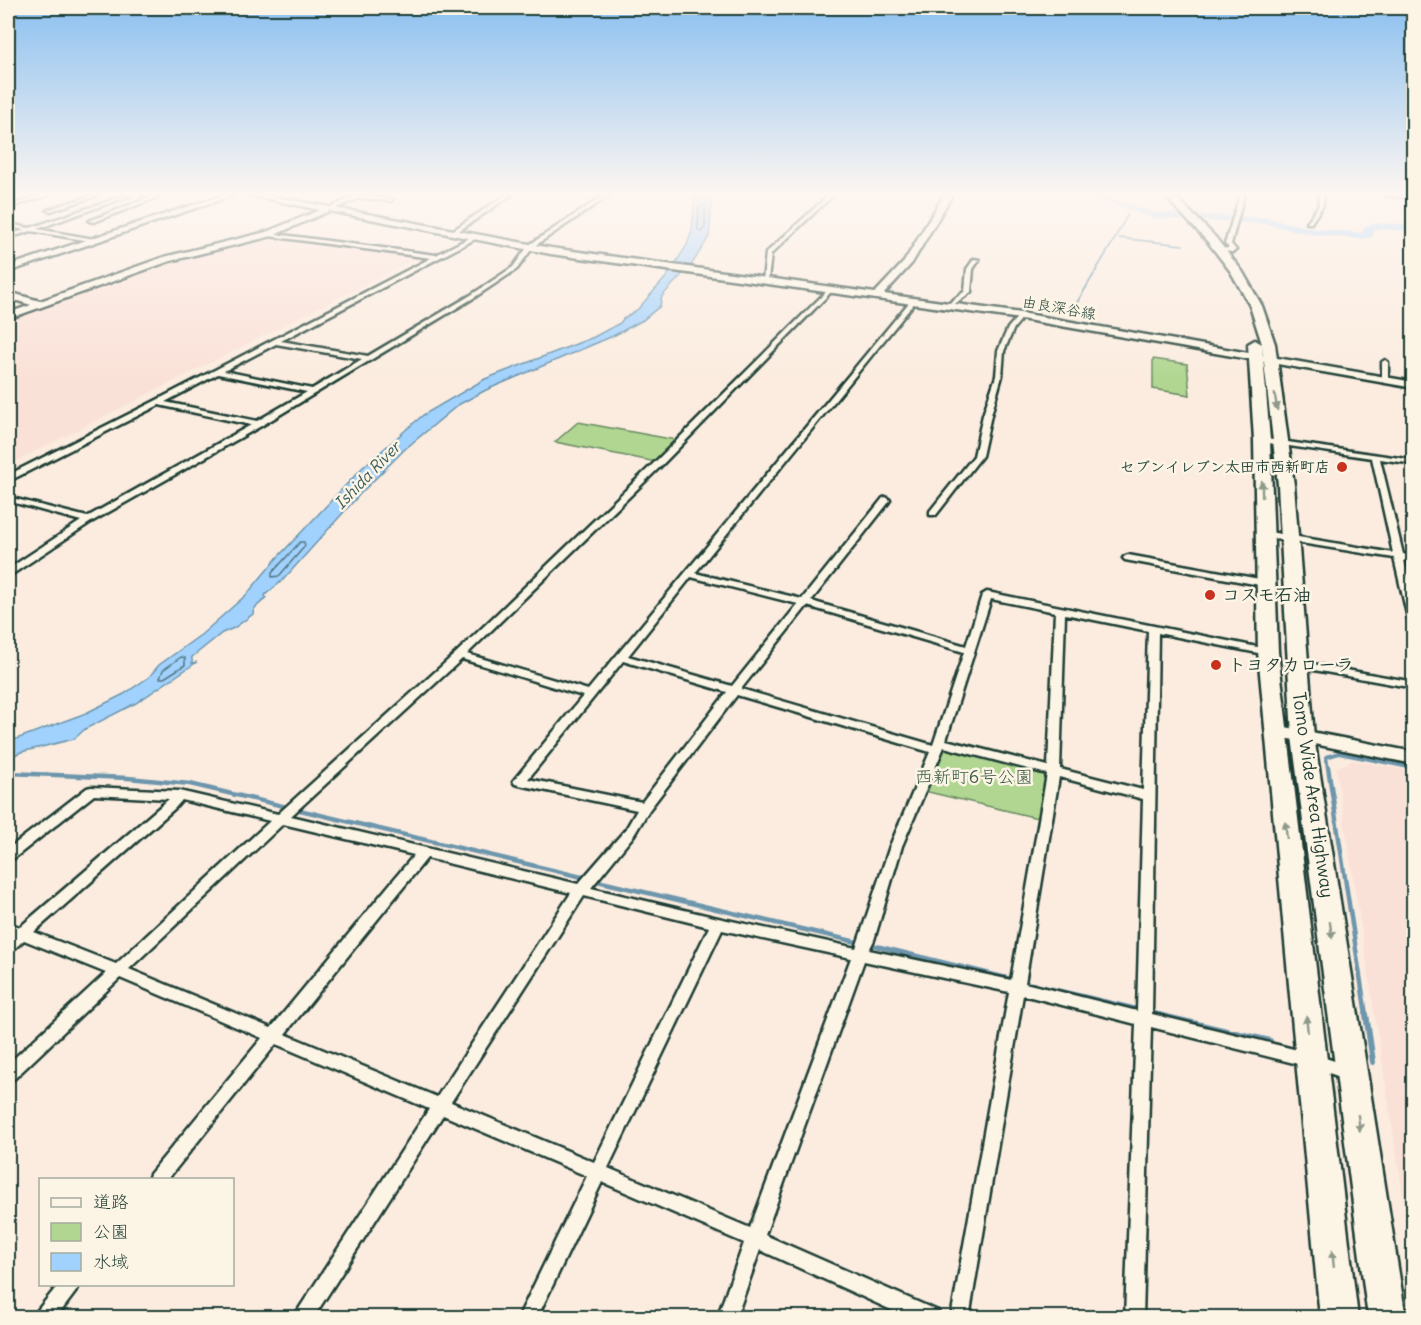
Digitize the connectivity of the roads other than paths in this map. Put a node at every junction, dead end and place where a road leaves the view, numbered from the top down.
1 (44, 257) edge
2 (176, 257) edge
3 (436, 257) edge
4 (523, 257) edge
5 (597, 257) edge
6 (768, 257) edge
7 (912, 257) edge
8 (1219, 257) edge
9 (1227, 257) edge
10 (976, 260) dead end
11 (8, 268) edge
12 (765, 280) junction
13 (831, 289) junction
14 (8, 295) edge
15 (878, 296) junction
16 (914, 300) junction
17 (39, 303) junction
18 (950, 305) junction
19 (8, 316) edge
20 (1021, 316) junction
21 (275, 342) junction
22 (368, 358) junction
23 (1263, 359) junction
24 (1385, 362) dead end
25 (217, 372) junction
26 (1385, 380) junction
27 (1413, 385) edge
28 (314, 391) junction
29 (158, 403) junction
30 (258, 424) junction
31 (1272, 441) junction
32 (1375, 456) junction
33 (1413, 462) edge
34 (8, 478) edge
35 (8, 499) edge
36 (886, 500) dead end
37 (933, 513) dead end
38 (88, 520) junction
39 (1263, 534) junction
40 (1289, 537) junction
41 (1397, 556) junction
42 (1128, 558) dead end
43 (1413, 558) edge
44 (8, 573) edge
45 (689, 574) junction
46 (1265, 583) junction
47 (803, 602) junction
48 (1060, 610) junction
49 (1413, 623) edge
50 (1153, 629) junction
51 (969, 650) junction
52 (1268, 652) junction
53 (460, 655) junction
54 (620, 657) junction
55 (1296, 664) junction
56 (1413, 685) edge
57 (734, 691) junction
58 (589, 694) junction
59 (1275, 731) junction
60 (1303, 737) junction
61 (938, 746) junction
62 (1413, 758) edge
63 (1054, 770) junction
64 (179, 795) junction
65 (1149, 796) junction
66 (645, 807) junction
67 (288, 812) junction
68 (424, 852) junction
69 (8, 856) edge
70 (580, 891) junction
71 (718, 924) junction
72 (15, 931) edge
73 (8, 946) edge
74 (860, 953) junction
75 (118, 971) junction
76 (1018, 988) junction
77 (1144, 1020) junction
78 (274, 1036) junction
79 (1310, 1060) junction
80 (8, 1074) edge
81 (1352, 1074) junction
82 (439, 1105) junction
83 (598, 1173) junction
84 (157, 1178) edge
85 (755, 1239) junction
86 (68, 1286) edge
87 (44, 1317) edge
88 (302, 1317) edge
89 (527, 1317) edge
90 (726, 1317) edge
91 (932, 1317) edge
92 (960, 1317) edge
93 (1134, 1317) edge
94 (1339, 1317) edge
95 (1387, 1317) edge

1 - 11 main road
2 - 17 main road
3 - 21 street
4 - 22 street
5 - 12 main road, 由良深谷線
6 - 12 street
7 - 15 main road
8 - 23 highway, Tomo Wide Area Highway
9 - 23 highway, Tomo Wide Area Highway
10 - 18 street
12 - 13 main road, 由良深谷線
13 - 15 main road, 由良深谷線
13 - 53 street
14 - 17 main road
15 - 16 main road, 由良深谷線
16 - 18 main road, 由良深谷線
16 - 45 street
17 - 19 main road
18 - 20 main road, 由良深谷線
20 - 23 main road, 由良深谷線
20 - 37 street
21 - 22 street
21 - 25 street
22 - 28 street
23 - 26 main road, 由良深谷線
23 - 31 highway, Tomo Wide Area Highway
24 - 26 street
25 - 28 street
25 - 29 street
26 - 27 main road, 由良深谷線
28 - 30 street
29 - 30 street
29 - 34 street
30 - 38 street
31 - 32 street
39 -> 31 highway, Tomo Wide Area Highway
31 - 40 highway, Tomo Wide Area Highway
32 - 33 street
32 - 41 street
35 - 38 street
36 - 47 street
38 - 44 street
39 - 40 street
39 - 46 highway, Tomo Wide Area Highway
40 - 41 street
40 - 55 highway, Tomo Wide Area Highway
41 - 43 street
41 - 49 street
42 - 46 street
45 - 47 street
45 - 54 street
46 - 52 highway, Tomo Wide Area Highway
47 - 51 street
47 - 57 street
48 - 50 street
48 - 51 street
48 - 63 street
50 - 52 street
50 - 65 street
51 - 61 street
52 - 59 highway, Tomo Wide Area Highway
53 - 58 street
53 - 67 street
54 - 57 street
54 - 58 street
55 - 56 street
55 - 60 highway, Tomo Wide Area Highway
57 - 61 street
57 - 66 street
58 - 66 street
59 - 60 main road
79 -> 59 highway, Tomo Wide Area Highway
60 - 62 main road
60 -> 81 highway, Tomo Wide Area Highway
61 - 63 street
61 - 74 street
63 - 65 street
63 - 76 street
64 - 67 street
64 - 69 street
64 - 72 street
65 - 77 street
66 - 70 street
67 - 68 street
67 - 75 street
68 - 70 street
68 - 78 street
70 - 71 street
70 - 82 street
71 - 74 street
71 - 83 street
72 - 73 street
72 - 75 street
74 - 76 street
74 - 85 street
75 - 78 street
75 - 80 street
76 - 77 street
76 - 92 street
77 - 79 street
77 - 93 street
78 - 82 street
78 - 84 street
79 - 81 street
94 -> 79 highway, Tomo Wide Area Highway
81 -> 95 highway, Tomo Wide Area Highway
82 - 83 street
82 - 88 street
83 - 85 street
83 - 89 street
85 - 90 street
85 - 91 street
86 - 87 street

